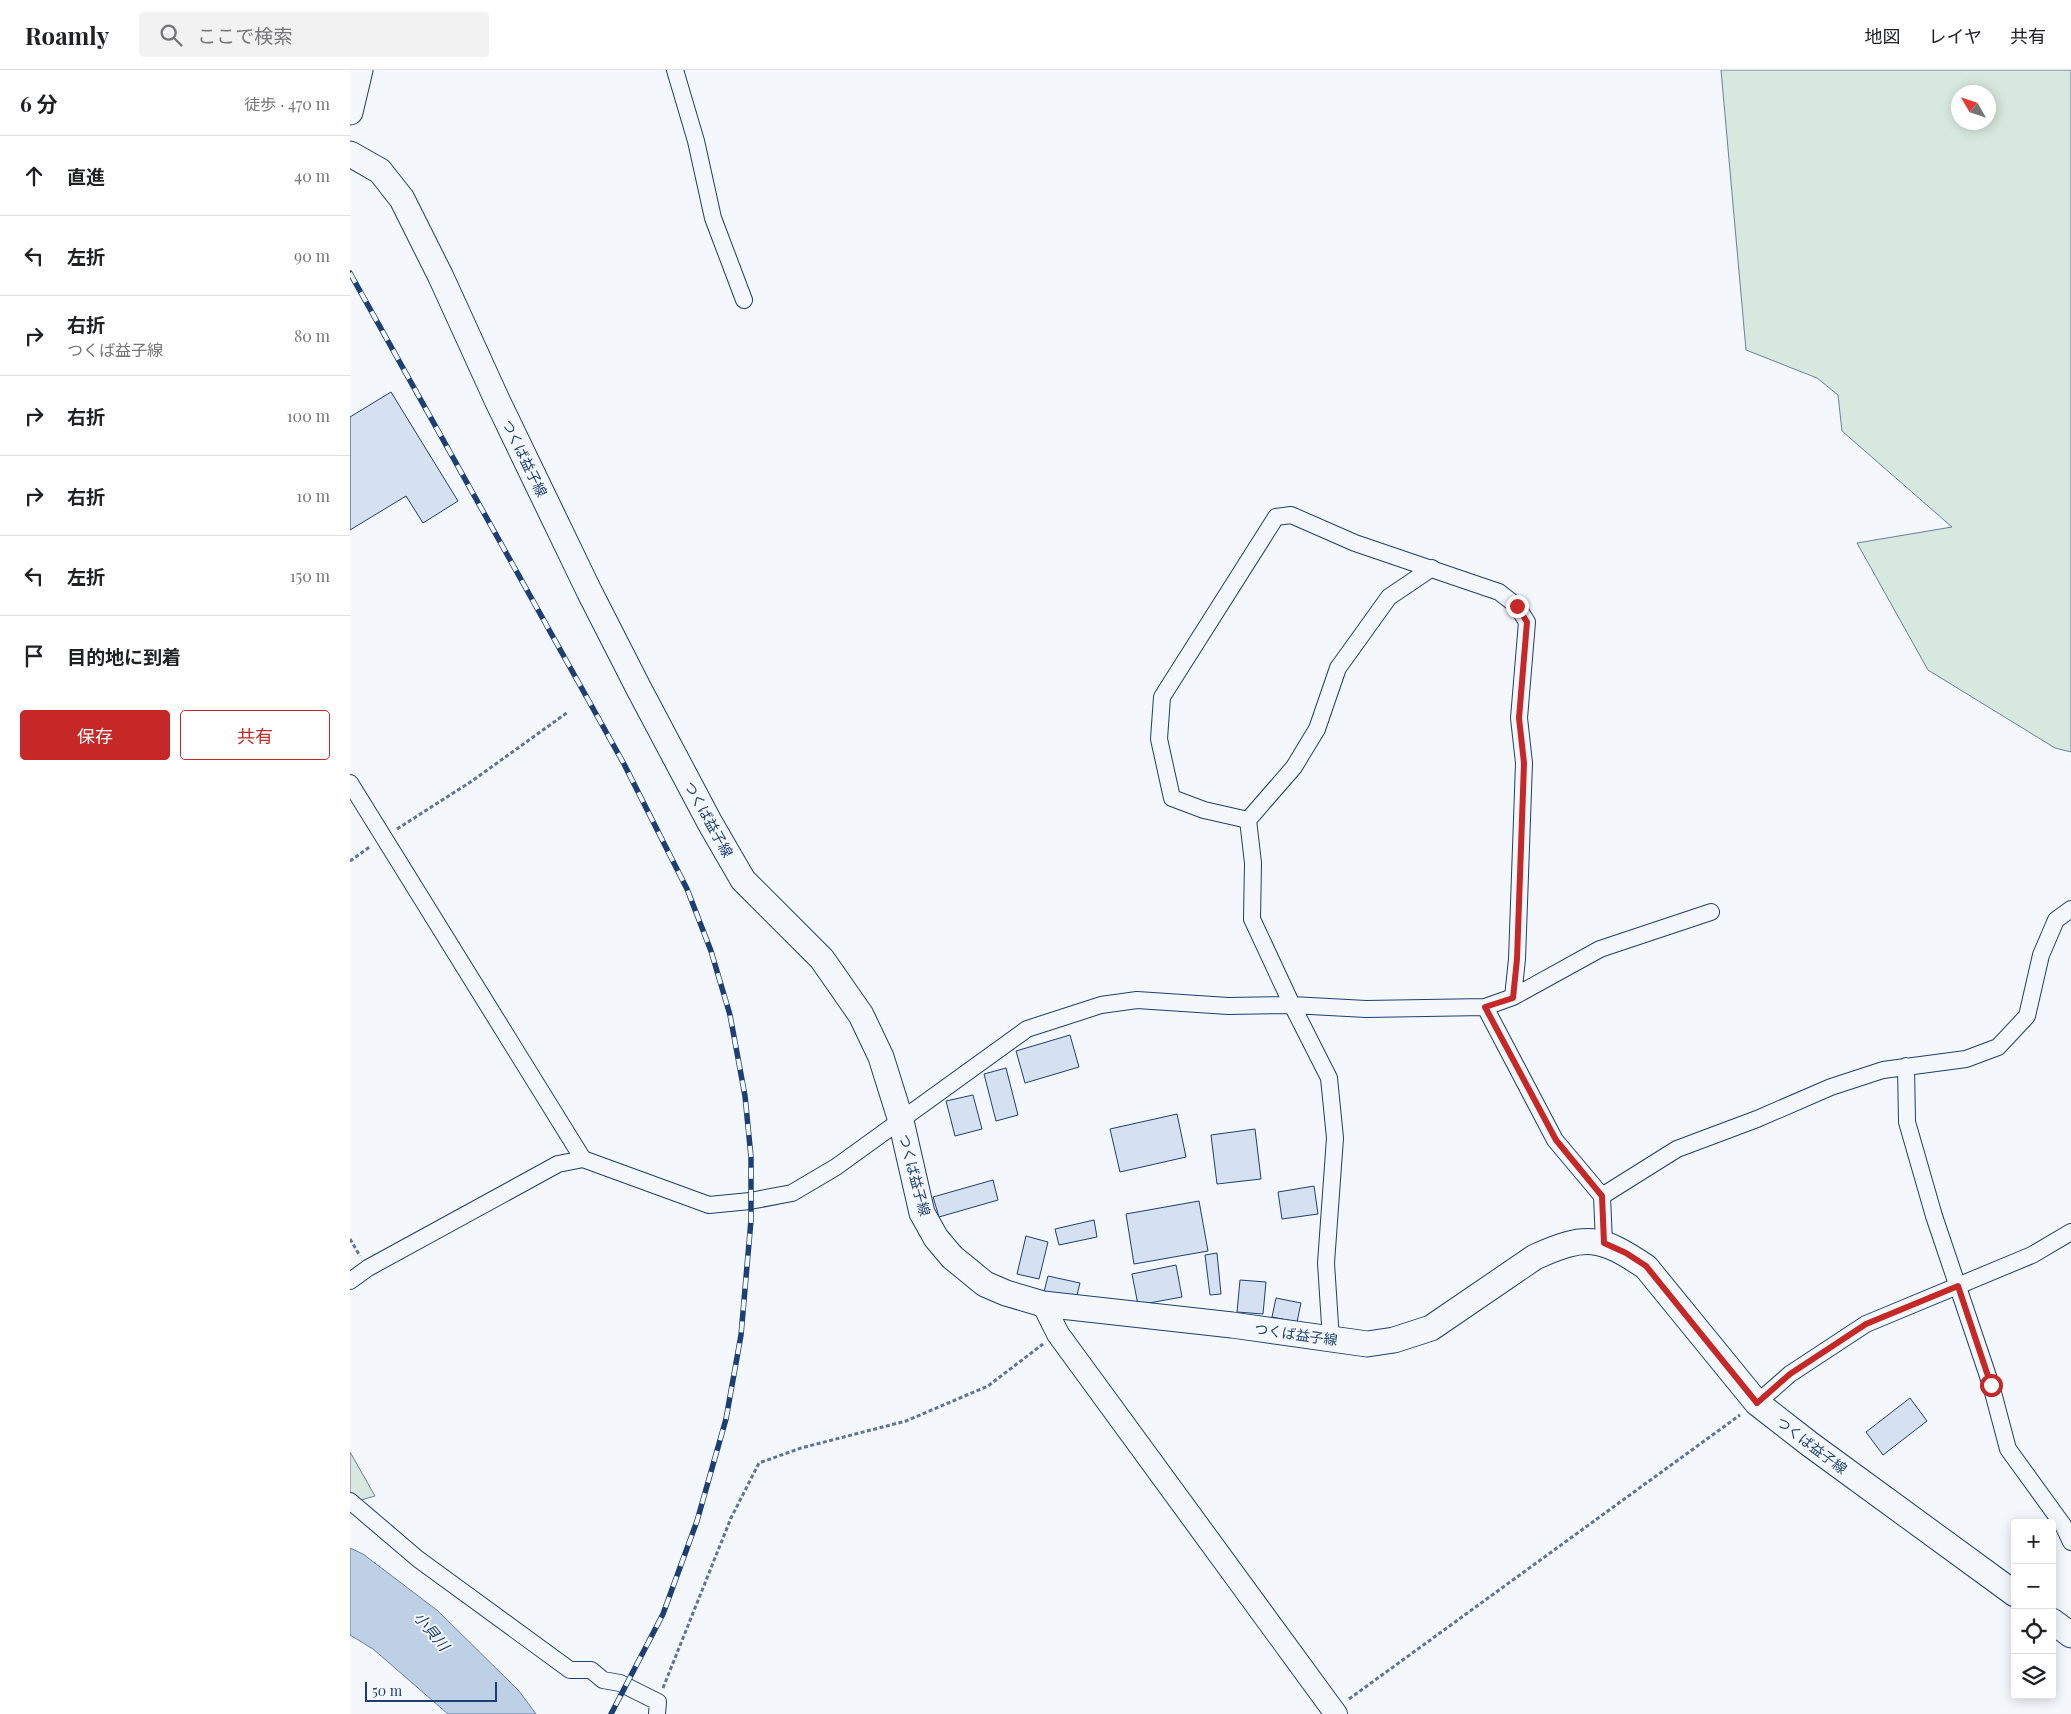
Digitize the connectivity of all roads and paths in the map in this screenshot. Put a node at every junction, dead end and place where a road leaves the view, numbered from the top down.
1 (360, 70) edge
2 (675, 70) edge
3 (350, 112) edge
4 (350, 154) edge
5 (744, 300) dead end
6 (1432, 568) junction
7 (568, 712) dead end
8 (350, 784) edge
9 (1248, 820) junction
10 (382, 838) junction
11 (350, 861) edge
12 (2071, 909) edge
13 (1711, 912) dead end
14 (1513, 998) junction
15 (1292, 1005) junction
16 (1485, 1007) junction
17 (1906, 1066) junction
18 (900, 1121) junction
19 (583, 1159) junction
20 (1602, 1196) junction
21 (2071, 1232) edge
22 (1604, 1243) junction
23 (350, 1281) edge
24 (1958, 1286) junction
25 (1043, 1304) junction
26 (1058, 1334) junction
27 (1331, 1340) junction
28 (1757, 1403) junction
29 (350, 1502) edge
30 (2071, 1542) edge
31 (2011, 1591) edge
32 (2056, 1624) edge
33 (2071, 1635) edge
34 (657, 1708) edge
35 (1335, 1712) edge

1 - 3 main road
2 - 5 street
4 - 18 main road, つくば益子線
6 - 9 street
6 - 9 street
6 - 14 street
7 - 10 path
8 - 10 street
9 - 15 street
10 - 11 path
10 - 19 street
12 - 17 street
13 - 14 street
14 - 16 street
15 - 16 street
15 - 18 street
15 - 27 street
16 - 20 street
17 - 20 street
17 - 24 street
18 - 19 street
18 - 25 main road, つくば益子線
19 - 23 street
20 - 22 street
21 - 24 street
22 - 27 main road, つくば益子線
22 - 28 main road, つくば益子線
24 - 28 street
24 - 30 street
25 - 26 street
25 - 27 main road, つくば益子線
26 - 34 path
26 - 35 street
28 - 31 main road, つくば益子線
28 - 35 path
29 - 34 street
32 - 33 main road

